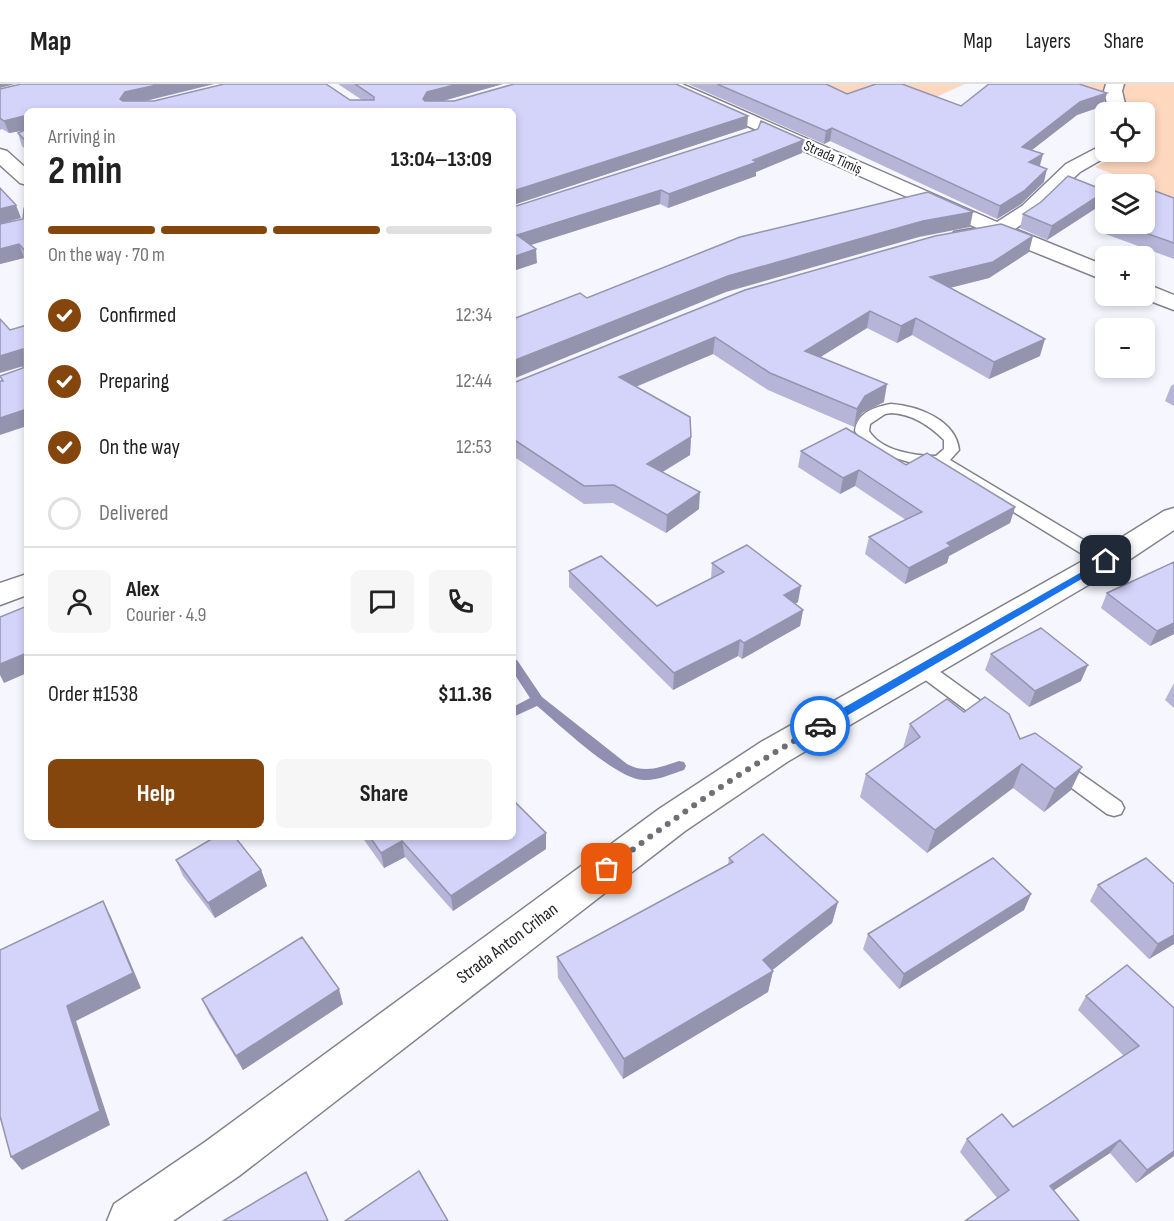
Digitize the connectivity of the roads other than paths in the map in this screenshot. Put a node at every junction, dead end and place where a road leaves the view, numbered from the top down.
1 (668, 84) edge
2 (1115, 84) edge
3 (1116, 102) edge
4 (3, 147) edge
5 (1095, 155) edge
6 (24, 175) edge
7 (999, 230) junction
8 (940, 242) edge
9 (1095, 269) edge
10 (1155, 295) edge
11 (1174, 303) edge
12 (940, 460) junction
13 (1174, 517) edge
14 (1106, 561) junction
15 (24, 585) edge
16 (0, 594) edge
17 (922, 668) junction
18 (1009, 731) edge
19 (1038, 752) edge
20 (1114, 808) dead end
21 (131, 1221) edge

1 - 7 street, Strada Timiș
2 - 3 street
4 - 6 street
5 - 7 street
7 - 8 street
7 - 9 street, Strada Timiș
10 - 11 street
12 - 12 lane
12 - 14 lane
13 - 14 street, Strada Anton Crihan
14 - 17 street, Strada Anton Crihan
15 - 16 street
17 - 18 lane
17 - 21 street, Strada Anton Crihan
19 - 20 lane

